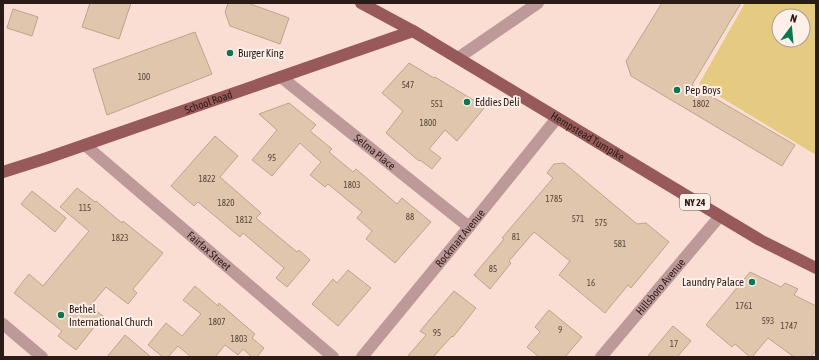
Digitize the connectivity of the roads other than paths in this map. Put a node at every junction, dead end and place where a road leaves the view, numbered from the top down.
1 (360, 3) edge
2 (538, 3) edge
3 (413, 31) junction
4 (458, 58) junction
5 (281, 77) junction
6 (557, 118) junction
7 (85, 145) junction
8 (3, 172) edge
9 (720, 216) junction
10 (469, 228) junction
11 (816, 268) edge
12 (3, 324) edge
13 (42, 357) edge
14 (334, 357) edge
15 (362, 357) edge
16 (601, 357) edge

1 - 3 main road, Hempstead Turnpike / NY 24
2 - 4 street
3 - 4 main road, Hempstead Turnpike / NY 24
3 - 5 main road, School Road
4 - 6 main road, Hempstead Turnpike / NY 24
5 - 7 main road, School Road
5 - 10 street, Selma Place
6 - 9 main road, Hempstead Turnpike / NY 24
6 - 10 street, Rockmart Avenue
7 - 8 main road, School Road
7 - 14 street, Fairfax Street
9 - 11 main road, Hempstead Turnpike / NY 24
9 - 16 street, Hillsboro Avenue
10 - 15 street, Rockmart Avenue
12 - 13 street

